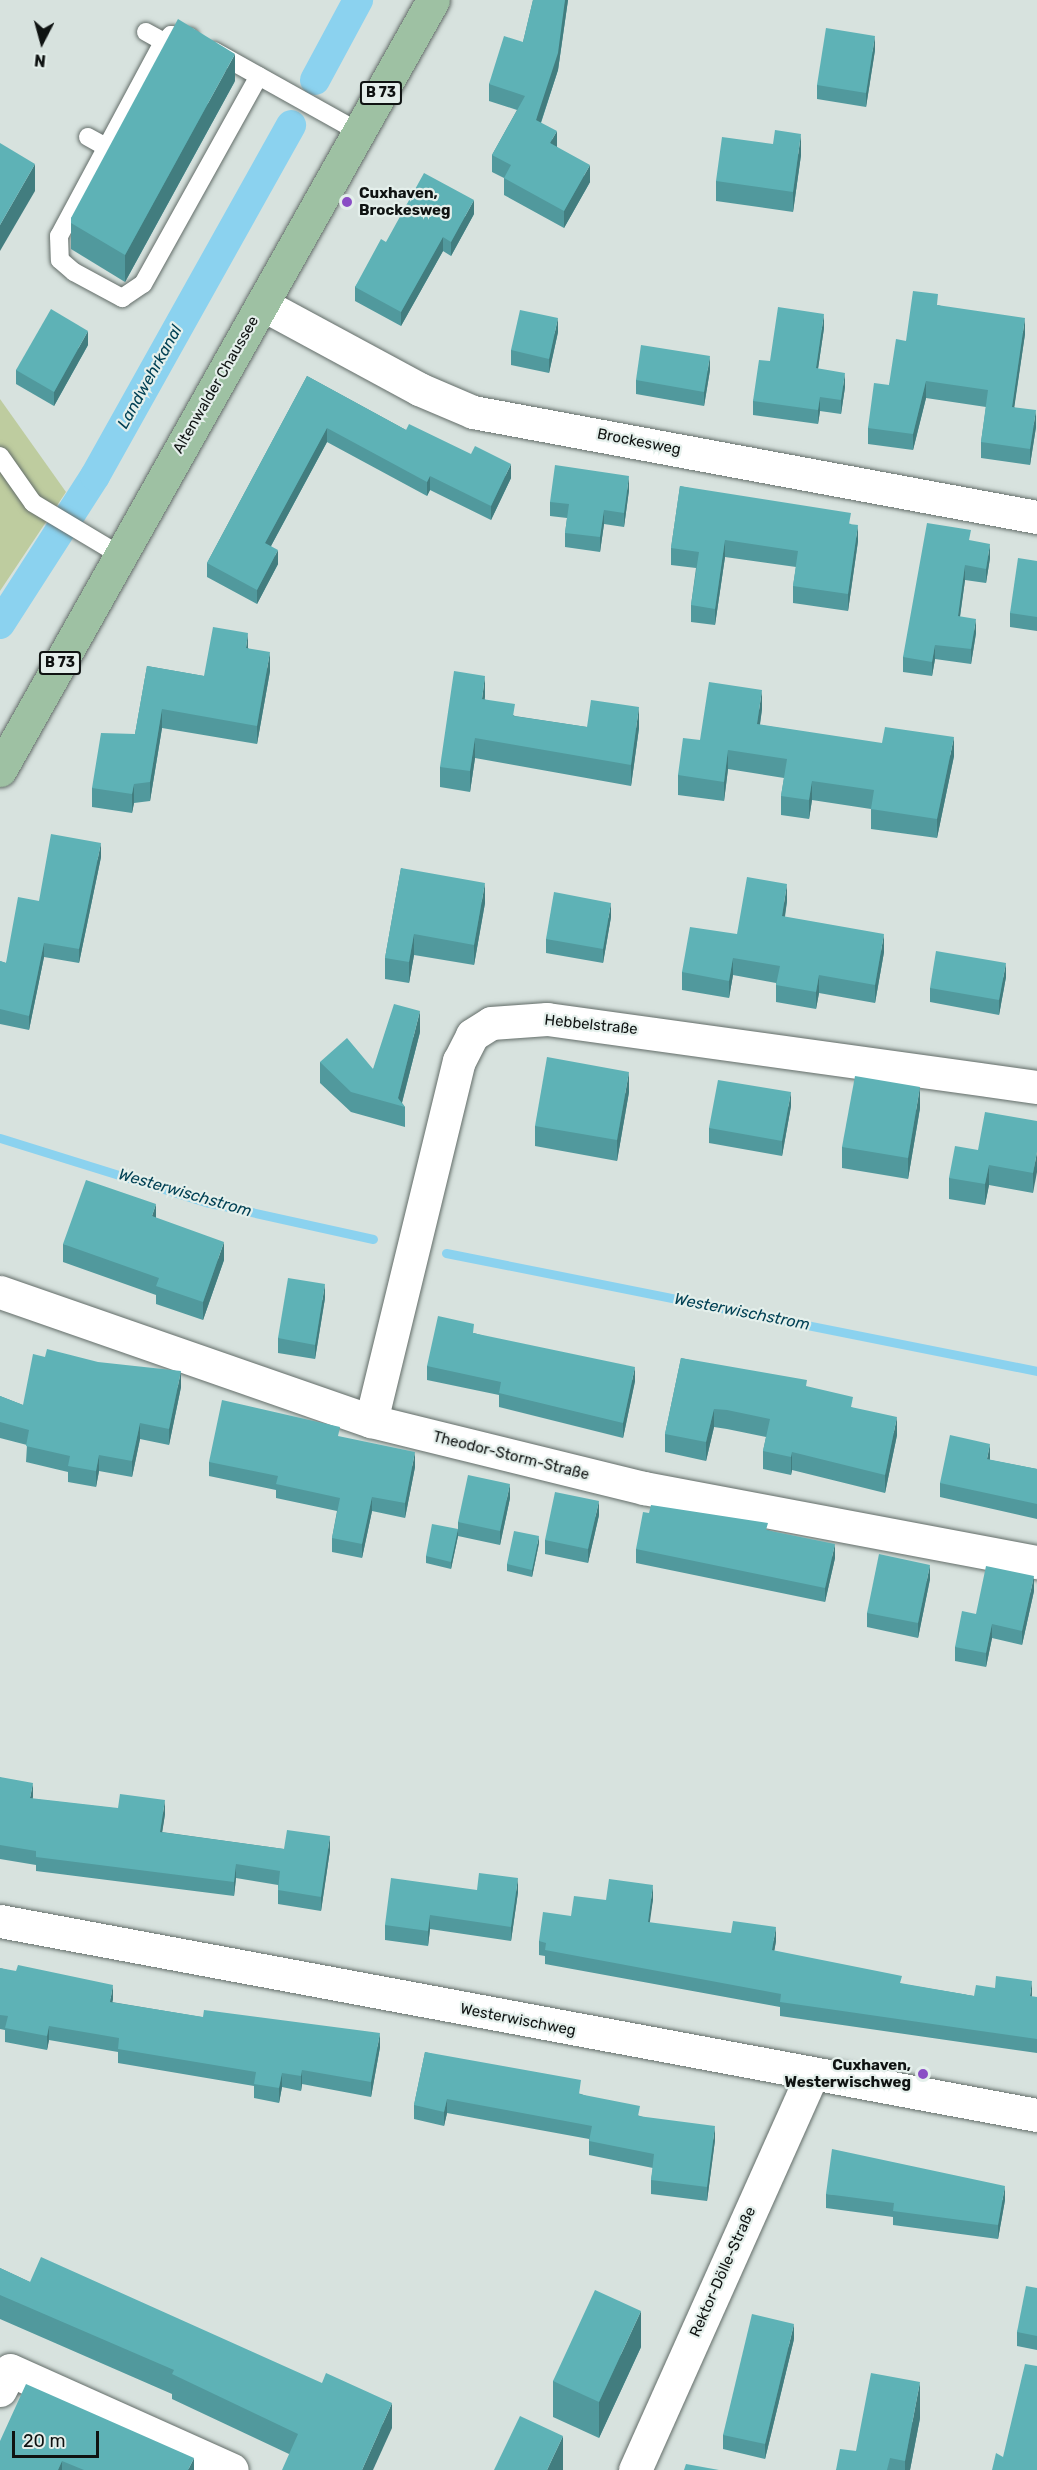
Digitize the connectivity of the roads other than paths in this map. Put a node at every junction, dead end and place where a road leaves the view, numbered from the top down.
1 (433, 0) edge
2 (146, 32) dead end
3 (164, 42) junction
4 (259, 76) junction
5 (359, 132) junction
6 (88, 137) dead end
7 (106, 147) junction
8 (262, 304) junction
9 (0, 456) edge
10 (1037, 517) edge
11 (120, 555) junction
12 (0, 770) edge
13 (1037, 1087) edge
14 (0, 1292) edge
15 (371, 1421) junction
16 (1037, 1562) edge
17 (0, 1921) edge
18 (812, 2075) junction
19 (1037, 2115) edge
20 (3, 2376) edge
21 (232, 2470) edge
22 (635, 2470) edge

1 - 5 main road, Altenwalder Chaussee / B 73
2 - 3 lane
3 - 4 lane
3 - 7 lane
4 - 5 lane
4 - 7 lane
5 - 8 main road, Altenwalder Chaussee / B 73
6 - 7 lane
8 - 10 street, Brockesweg
8 - 11 main road, Altenwalder Chaussee / B 73
9 - 11 lane
11 - 12 main road, Altenwalder Chaussee / B 73
13 - 15 street, Hebbelstraße
14 - 15 street, Theodor-Storm-Straße
15 - 16 street, Theodor-Storm-Straße
17 - 18 street, Westerwischweg
18 - 19 street, Westerwischweg
18 - 22 street, Rektor-Dölle-Straße
20 - 21 street

